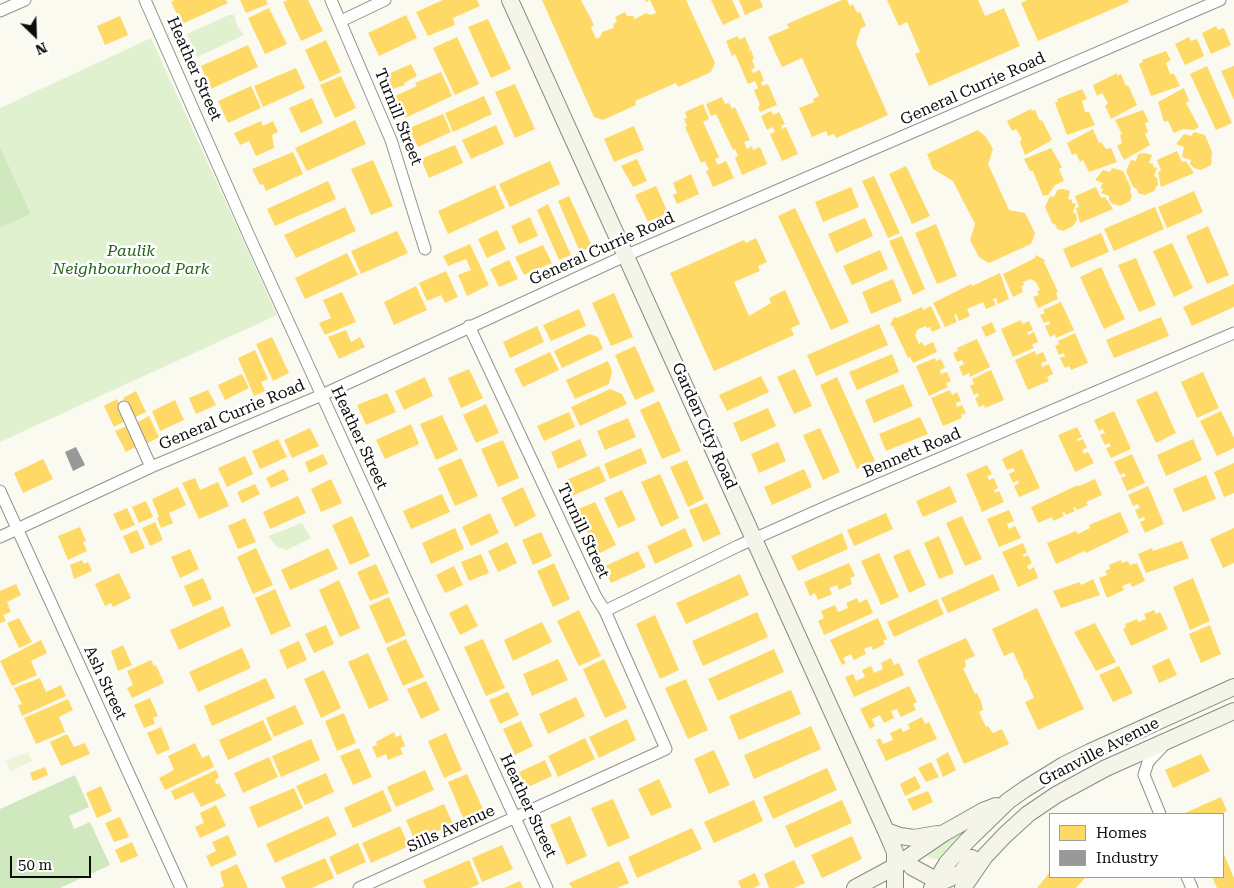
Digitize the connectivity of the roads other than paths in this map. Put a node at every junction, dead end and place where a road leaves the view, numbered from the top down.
1 (25, 0) edge
2 (145, 0) edge
3 (331, 0) edge
4 (385, 0) edge
5 (510, 0) edge
6 (1220, 0) edge
7 (0, 11) edge
8 (341, 21) junction
9 (425, 248) dead end
10 (627, 255) junction
11 (469, 326) junction
12 (1234, 333) edge
13 (322, 394) junction
14 (124, 407) dead end
15 (151, 467) junction
16 (0, 491) edge
17 (17, 529) junction
18 (0, 537) edge
19 (755, 539) junction
20 (605, 611) junction
21 (1234, 687) edge
22 (1234, 711) edge
23 (1171, 739) junction
24 (666, 749) joint
25 (1008, 801) junction
26 (1160, 813) edge
27 (1028, 814) junction
28 (516, 818) junction
29 (886, 831) junction
30 (944, 833) junction
31 (899, 859) junction
32 (941, 881) edge
33 (181, 888) edge
34 (359, 888) edge
35 (547, 888) edge
36 (855, 888) edge
37 (895, 888) edge
38 (963, 888) edge

1 - 7 street
2 - 13 street, Heather Street
3 - 8 street, Turnill Street
4 - 8 street
5 - 10 main road, Garden City Road
6 - 10 street, General Currie Road
8 - 9 street, Turnill Street
10 - 11 street, General Currie Road
10 - 19 main road, Garden City Road
11 - 13 street, General Currie Road
11 - 20 street, Turnill Street
12 - 19 street, Bennett Road
13 - 15 street, General Currie Road
13 - 28 street, Heather Street
14 - 15 street
15 - 17 street, General Currie Road
16 - 17 street, Ash Street
17 - 18 street, General Currie Road
17 - 33 street, Ash Street
19 - 20 street, Bennett Road
19 - 29 main road, Garden City Road
20 - 24 street, Turnill Street
21 - 25 main road, Granville Avenue
22 - 23 main road, Granville Avenue
23 - 26 street
23 - 27 main road, Granville Avenue
24 - 28 street, Sills Avenue
25 - 30 main road
25 - 32 main road, Granville Avenue
27 - 32 main road
27 - 38 main road, Granville Avenue
28 - 34 street, Sills Avenue
28 - 35 street, Heather Street
29 - 30 main road
29 - 31 main road, Garden City Road
30 - 31 main road
31 - 32 main road
31 - 36 main road
31 - 37 main road

